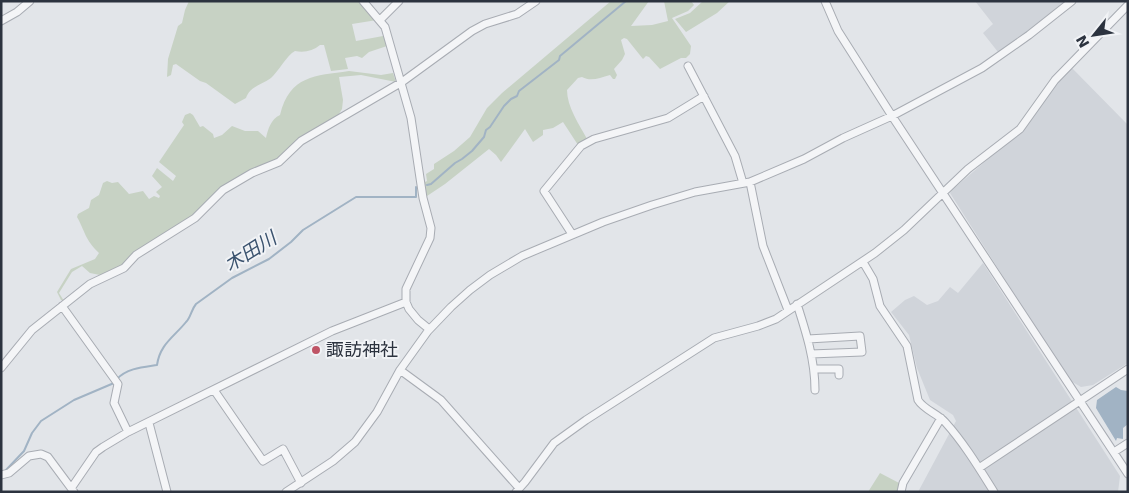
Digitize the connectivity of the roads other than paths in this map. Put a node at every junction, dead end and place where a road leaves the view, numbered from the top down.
1 (30, 1) edge
2 (363, 1) edge
3 (399, 1) edge
4 (536, 1) edge
5 (825, 1) edge
6 (1072, 1) edge
7 (1128, 5) edge
8 (380, 20) junction
9 (1, 21) edge
10 (688, 66) dead end
11 (402, 82) junction
12 (704, 96) junction
13 (892, 116) junction
14 (747, 182) junction
15 (942, 193) junction
16 (572, 234) junction
17 (863, 262) junction
18 (406, 302) junction
19 (797, 304) junction
20 (62, 306) junction
21 (788, 310) junction
22 (430, 330) junction
23 (808, 339) junction
24 (811, 354) junction
25 (1, 368) edge
26 (1128, 369) edge
27 (400, 370) junction
28 (814, 370) junction
29 (839, 375) dead end
30 (214, 390) junction
31 (815, 390) dead end
32 (1080, 402) junction
33 (941, 418) junction
34 (149, 423) junction
35 (128, 432) junction
36 (1128, 443) edge
37 (1114, 452) junction
38 (979, 468) junction
39 (1128, 474) edge
40 (1, 475) edge
41 (301, 483) junction
42 (73, 490) edge
43 (517, 490) edge
44 (167, 492) edge
45 (286, 492) edge
46 (901, 492) edge
47 (994, 492) edge

1 - 9 street
2 - 8 street
3 - 8 street
4 - 11 street
5 - 13 street
6 - 13 street
7 - 15 street
8 - 11 street
10 - 12 street
11 - 18 street
11 - 20 street
12 - 14 street
12 - 16 street
13 - 14 street
13 - 15 street
14 - 16 street
14 - 21 street
15 - 17 street
15 - 32 street
16 - 22 street
17 - 19 street
17 - 33 street
18 - 22 street
18 - 30 street
19 - 21 street
19 - 23 street
20 - 25 street
20 - 35 street
21 - 43 street
22 - 27 street
23 - 24 street
23 - 24 street
24 - 28 street
26 - 32 street
27 - 41 street
27 - 43 street
28 - 29 street
28 - 31 street
30 - 34 street
30 - 41 street
32 - 37 street
32 - 38 street
33 - 38 street
33 - 46 street
34 - 35 street
34 - 44 street
35 - 42 street
36 - 37 street
37 - 39 street
38 - 47 street
40 - 42 street
41 - 45 street

